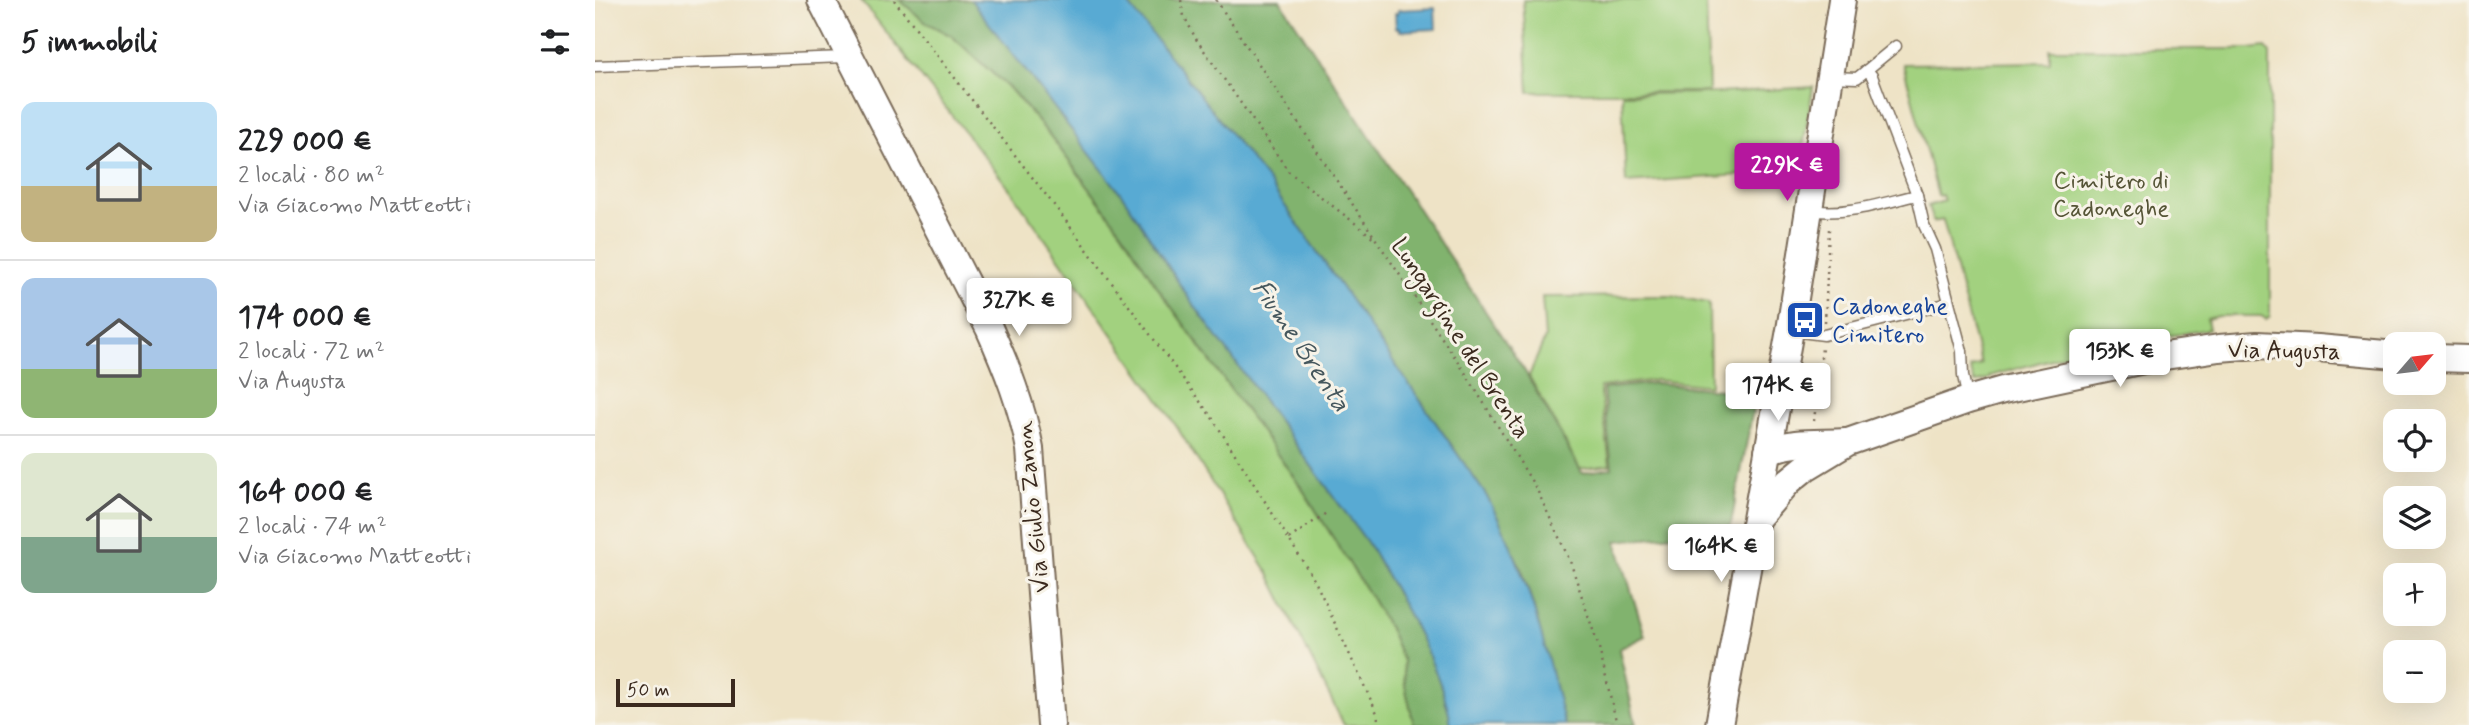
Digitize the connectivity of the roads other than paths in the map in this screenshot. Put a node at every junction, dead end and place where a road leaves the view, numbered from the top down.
1 (821, 0) edge
2 (1842, 0) edge
3 (1896, 46) dead end
4 (850, 57) junction
5 (595, 66) edge
6 (1867, 70) junction
7 (1831, 77) junction
8 (1917, 195) junction
9 (1810, 210) junction
10 (1949, 303) junction
11 (1790, 330) junction
12 (2383, 354) edge
13 (2447, 358) edge
14 (2469, 359) edge
15 (1968, 400) junction
16 (1775, 413) junction
17 (1808, 431) junction
18 (1848, 442) junction
19 (1768, 452) junction
20 (1805, 468) junction
21 (1756, 519) junction
22 (1051, 725) edge
23 (1719, 725) edge

1 - 4 street, Via Giulio Zanon
2 - 7 street
3 - 6 lane
4 - 5 lane
4 - 22 street, Via Giulio Zanon
6 - 7 lane
6 - 8 lane
7 - 9 street
8 - 9 lane
8 - 10 lane
9 - 11 street
10 - 11 lane
10 - 15 lane
11 - 16 street
12 - 15 street, Via Augusta
13 - 14 street
15 - 18 street, Via Augusta
16 - 17 street
16 - 19 street
17 - 18 street, Via Augusta
17 - 19 street, Via Augusta
18 - 20 street, Via Augusta
19 - 20 street
19 - 21 street
20 - 21 street, Via Augusta
21 - 23 street

